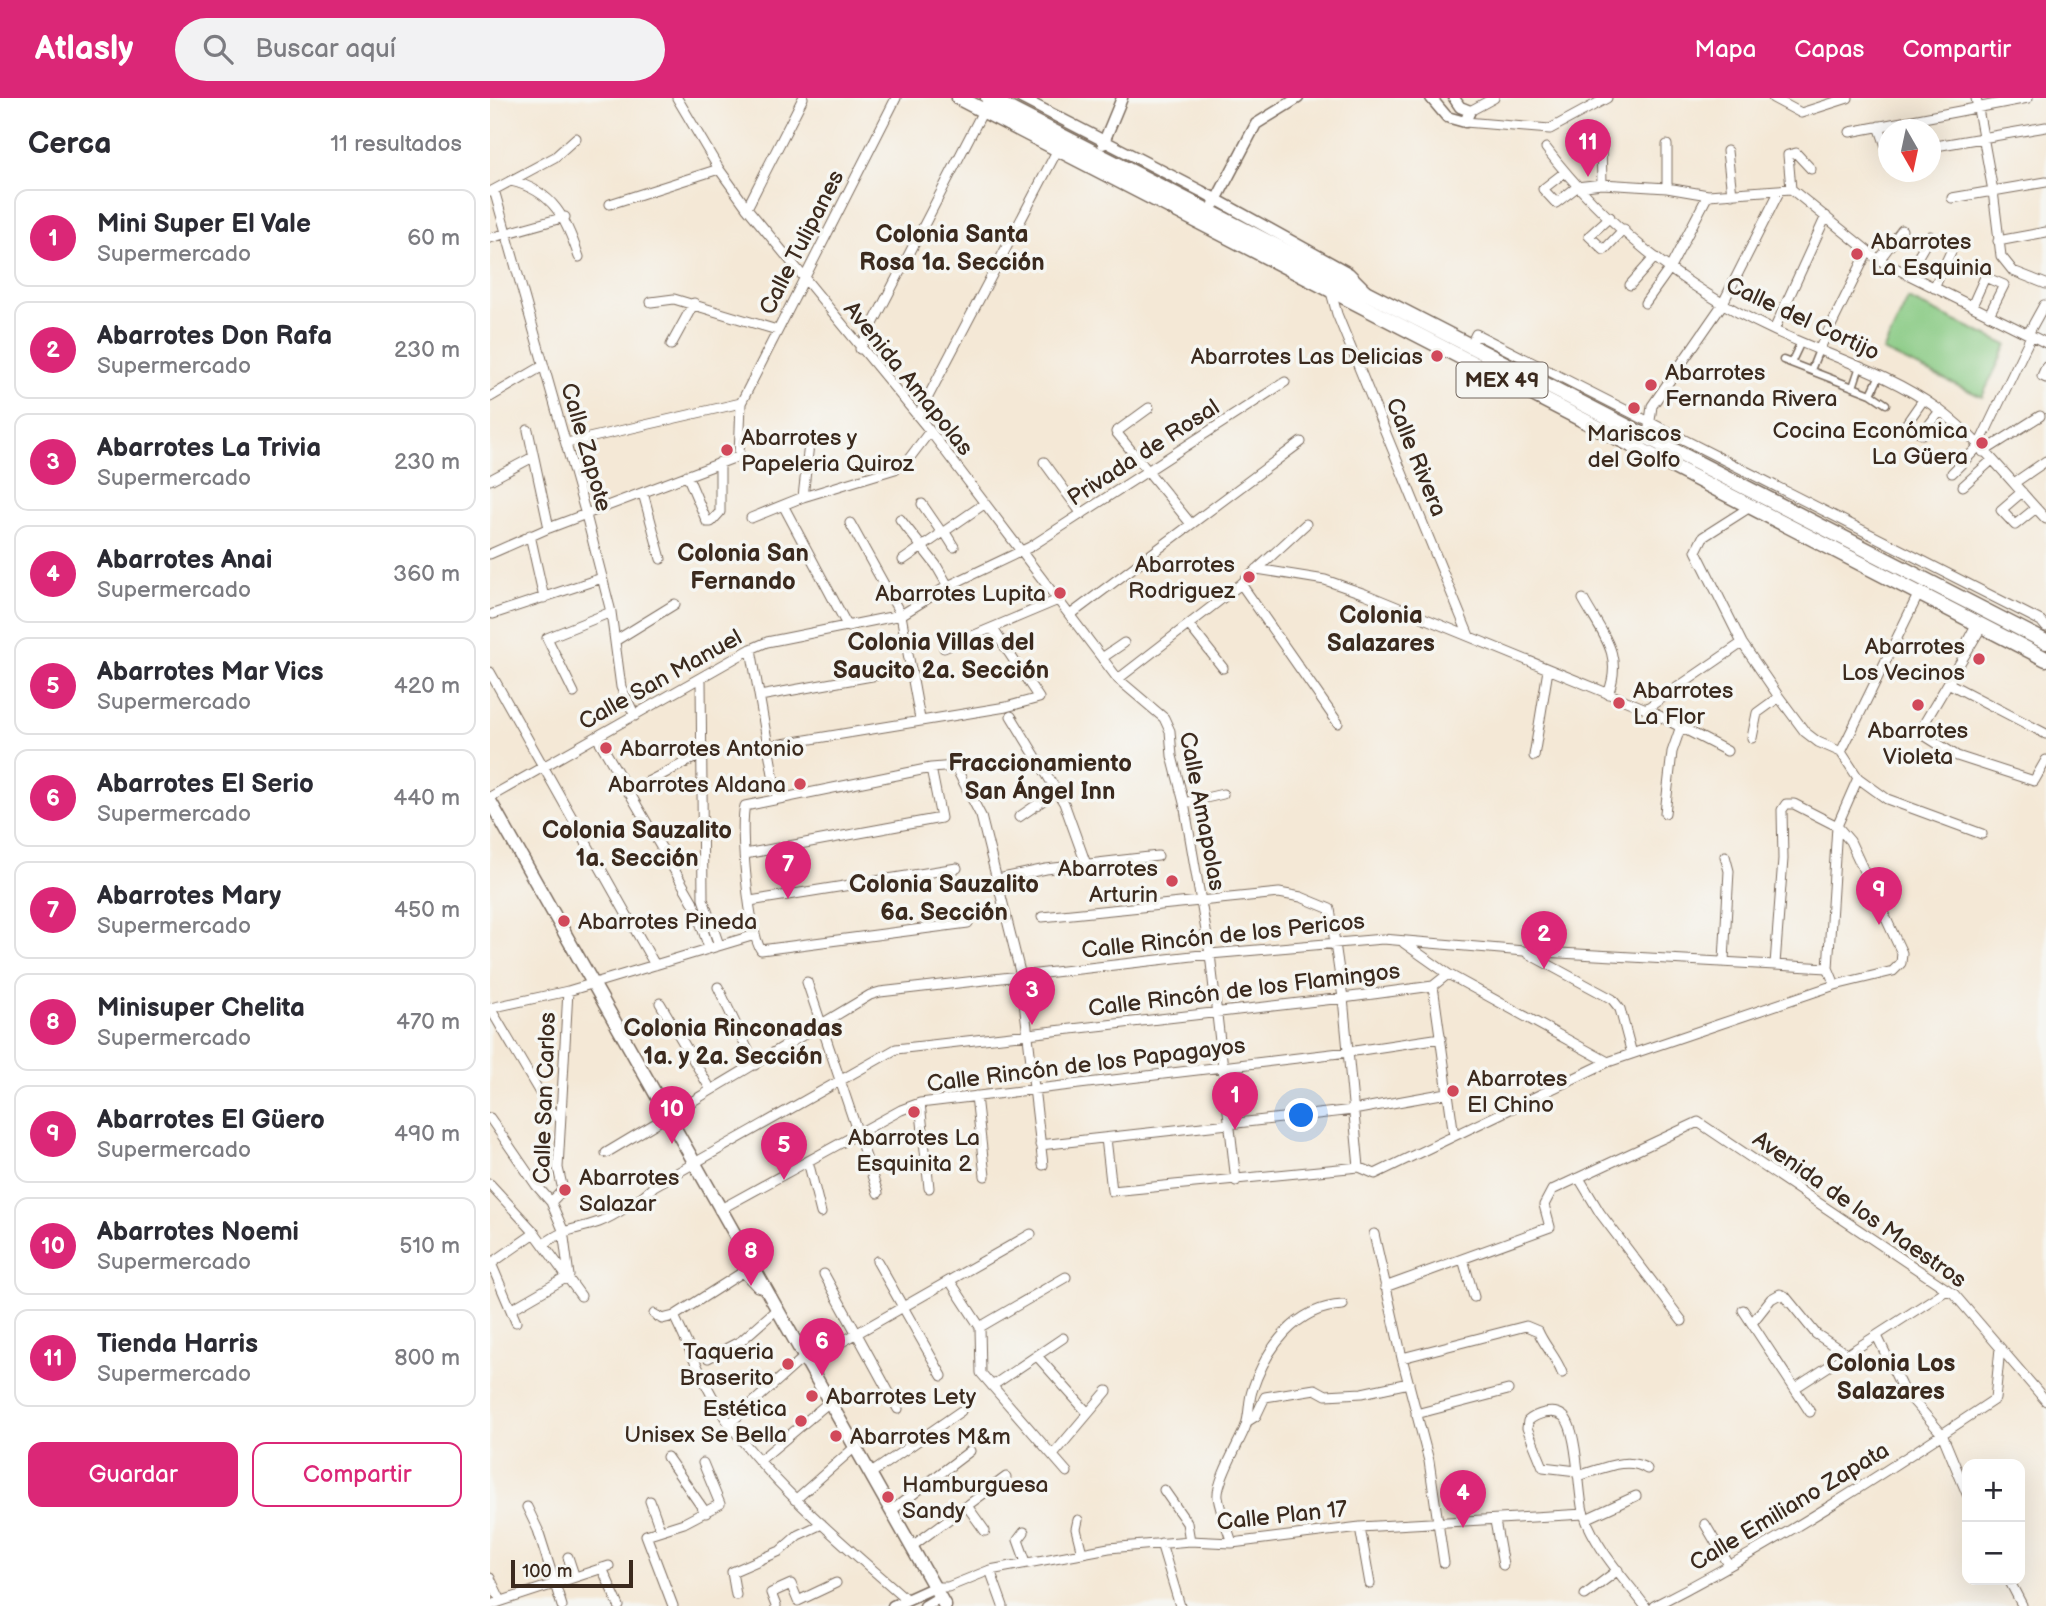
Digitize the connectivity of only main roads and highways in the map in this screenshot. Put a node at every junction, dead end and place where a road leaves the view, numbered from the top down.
1 (958, 98) edge
2 (986, 104) edge
3 (1094, 161) junction
4 (1210, 212) junction
5 (1470, 346) junction
6 (1464, 360) junction
7 (1600, 412) junction
8 (1592, 426) junction
9 (2046, 642) edge
10 (2046, 659) edge
11 (490, 799) edge
12 (942, 1594) edge

1 - 2 main road, MEX 49
2 - 3 main road, MEX 49
2 - 3 main road, MEX 49
3 - 4 main road, MEX 49
4 - 5 main road, MEX 49
4 - 6 main road, MEX 49
5 - 6 main road
5 - 7 main road, MEX 49
6 - 8 main road, MEX 49
7 - 8 main road
7 - 9 main road, MEX 49
8 - 10 main road, MEX 49
11 - 12 main road

